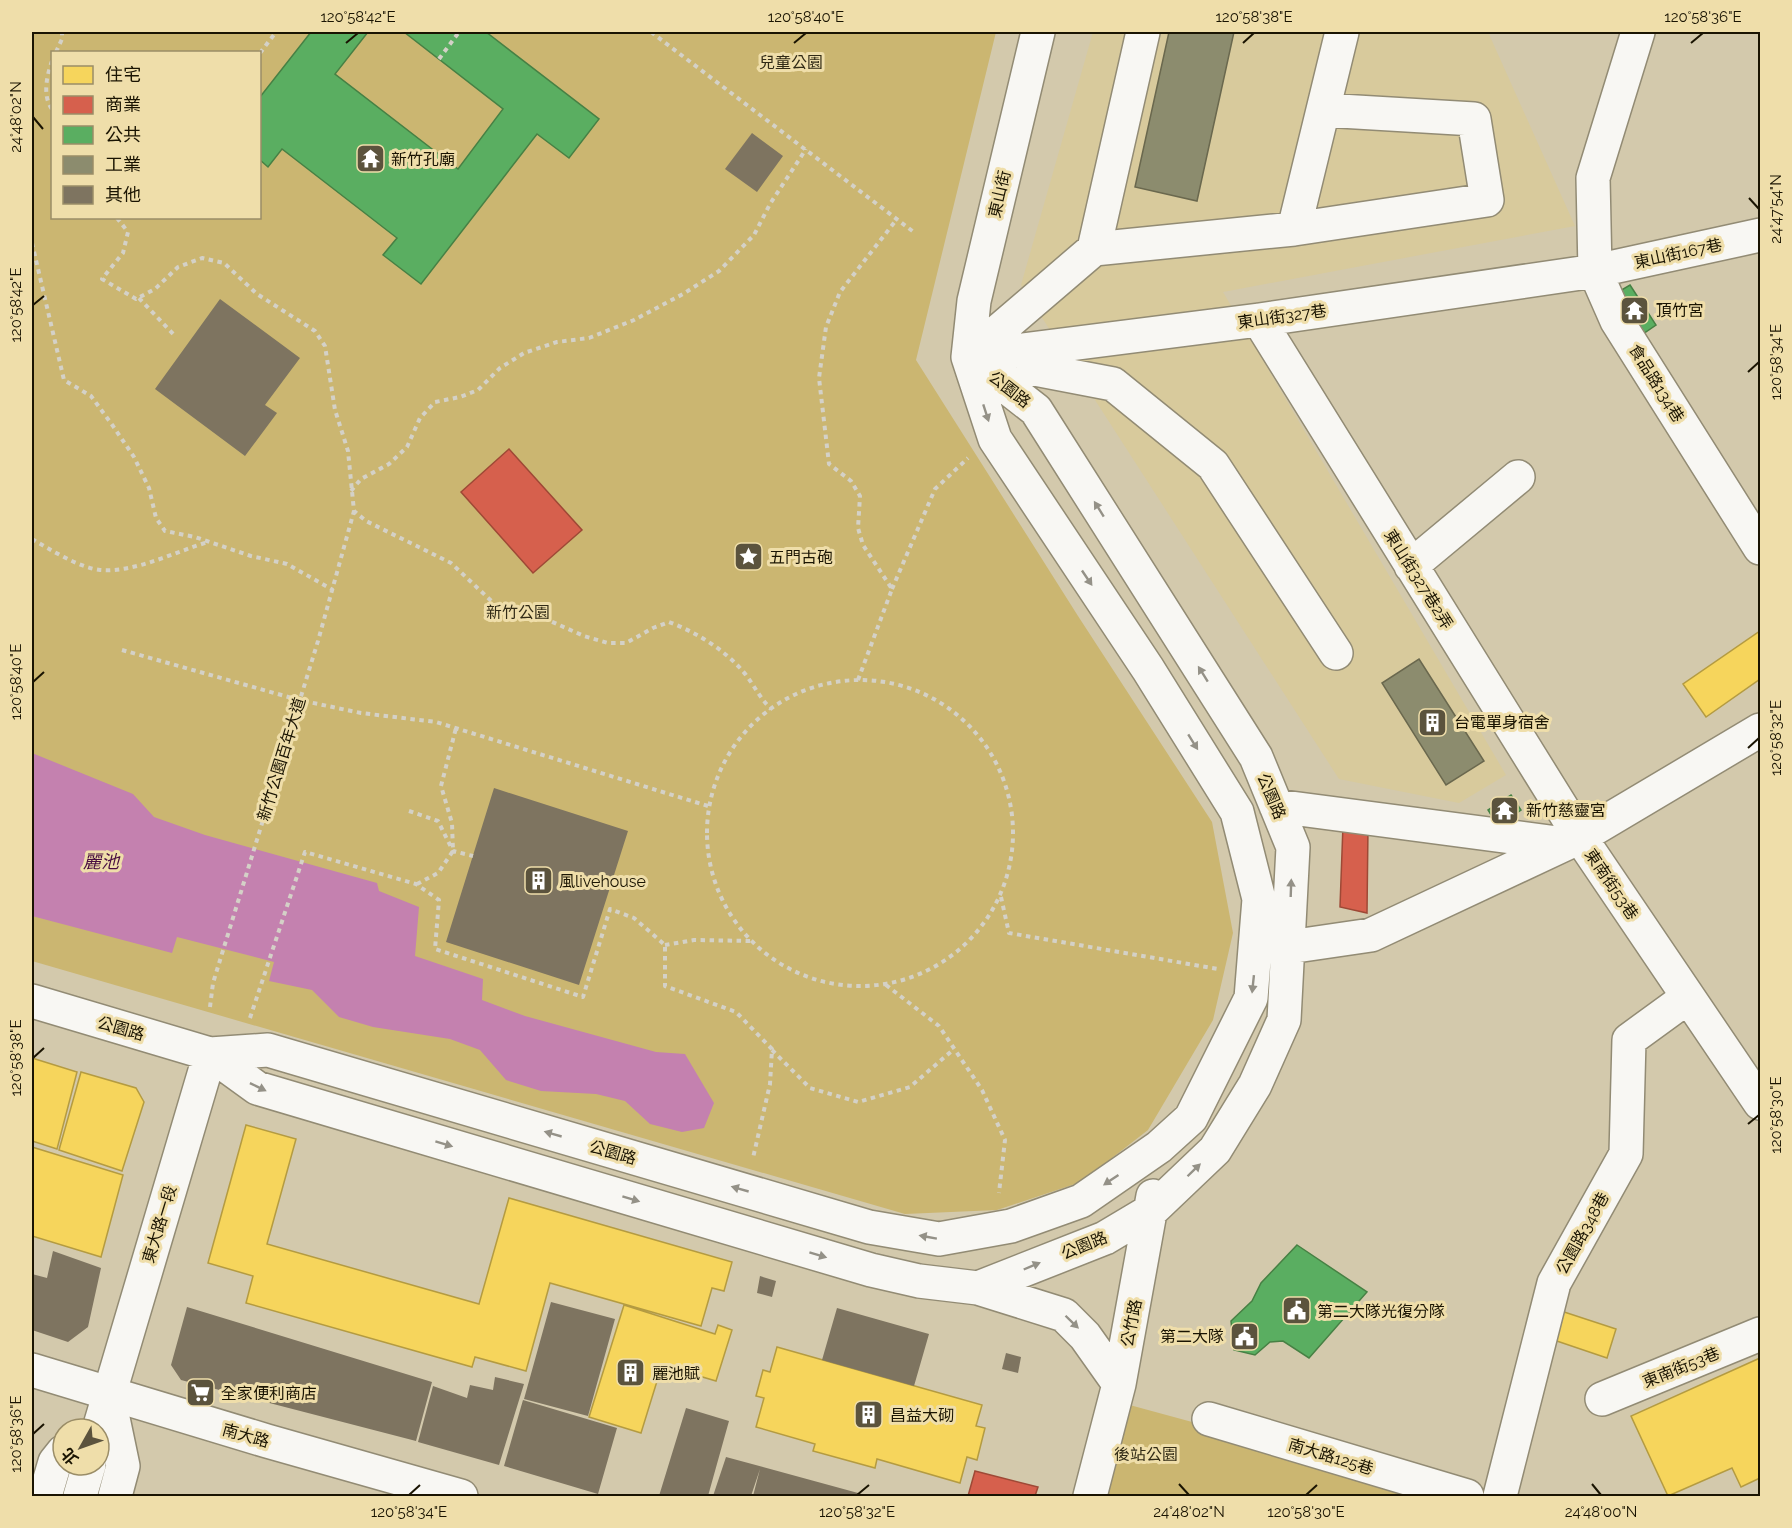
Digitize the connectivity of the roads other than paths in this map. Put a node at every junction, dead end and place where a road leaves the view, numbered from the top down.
1 (1038, 32) edge
2 (1143, 32) edge
3 (1342, 32) edge
4 (1638, 32) edge
5 (1323, 110) junction
6 (1294, 229) junction
7 (1761, 235) edge
8 (1094, 249) junction
9 (1595, 271) junction
10 (1259, 320) junction
11 (968, 357) junction
12 (1518, 477) dead end
13 (1761, 548) edge
14 (1411, 566) junction
15 (1336, 653) dead end
16 (1761, 730) edge
17 (1276, 806) junction
18 (1573, 841) junction
19 (1289, 946) junction
20 (1256, 947) junction
21 (1688, 997) junction
22 (32, 1001) edge
23 (210, 1054) junction
24 (1761, 1103) edge
25 (1159, 1147) junction
26 (1152, 1210) junction
27 (978, 1288) junction
28 (1761, 1334) edge
29 (32, 1370) edge
30 (1119, 1384) junction
31 (108, 1394) junction
32 (1602, 1399) dead end
33 (90, 1417) edge
34 (102, 1417) edge
35 (1209, 1419) dead end
36 (51, 1476) edge
37 (86, 1477) edge
38 (1457, 1495) edge
39 (45, 1497) edge
40 (80, 1497) edge
41 (115, 1497) edge
42 (461, 1497) edge
43 (1090, 1497) edge
44 (1500, 1497) edge

1 - 11 street, 東山街
2 - 8 street
3 - 5 street
4 - 9 street, 食品路134巷
5 - 6 street
5 - 6 street
6 - 8 street
7 - 9 street, 東山街167巷
8 - 11 street
9 - 10 street, 東山街327巷
9 - 13 street, 食品路134巷
10 - 11 street, 東山街327巷
10 - 14 street, 東山街327巷2弄
11 - 15 street
17 -> 11 street, 公園路
11 -> 20 street, 公園路
12 - 14 street
14 - 18 street, 東山街327巷2弄
16 - 18 street, 東南街53巷
17 - 18 street
19 -> 17 street, 公園路
18 - 19 street
18 - 21 street, 東南街53巷
19 - 20 street
26 -> 19 street, 公園路
20 -> 25 street, 公園路
21 - 24 street, 東南街53巷
21 - 44 street, 公園路348巷
22 - 23 street, 公園路
25 -> 23 street, 公園路
23 -> 27 street, 公園路
23 - 31 street, 東大路一段
25 - 26 street, 公竹路
27 -> 26 street, 公園路
26 - 30 street, 公竹路
27 -> 30 street
28 - 32 street, 東南街53巷
29 - 31 street, 南大路
30 - 43 street, 公竹路
31 - 33 street, 東大路一段
31 - 34 street, 東大路一段
31 - 41 street, 東大路一段
31 - 42 street, 南大路
35 - 38 street, 南大路125巷
36 - 39 street
37 - 40 street

